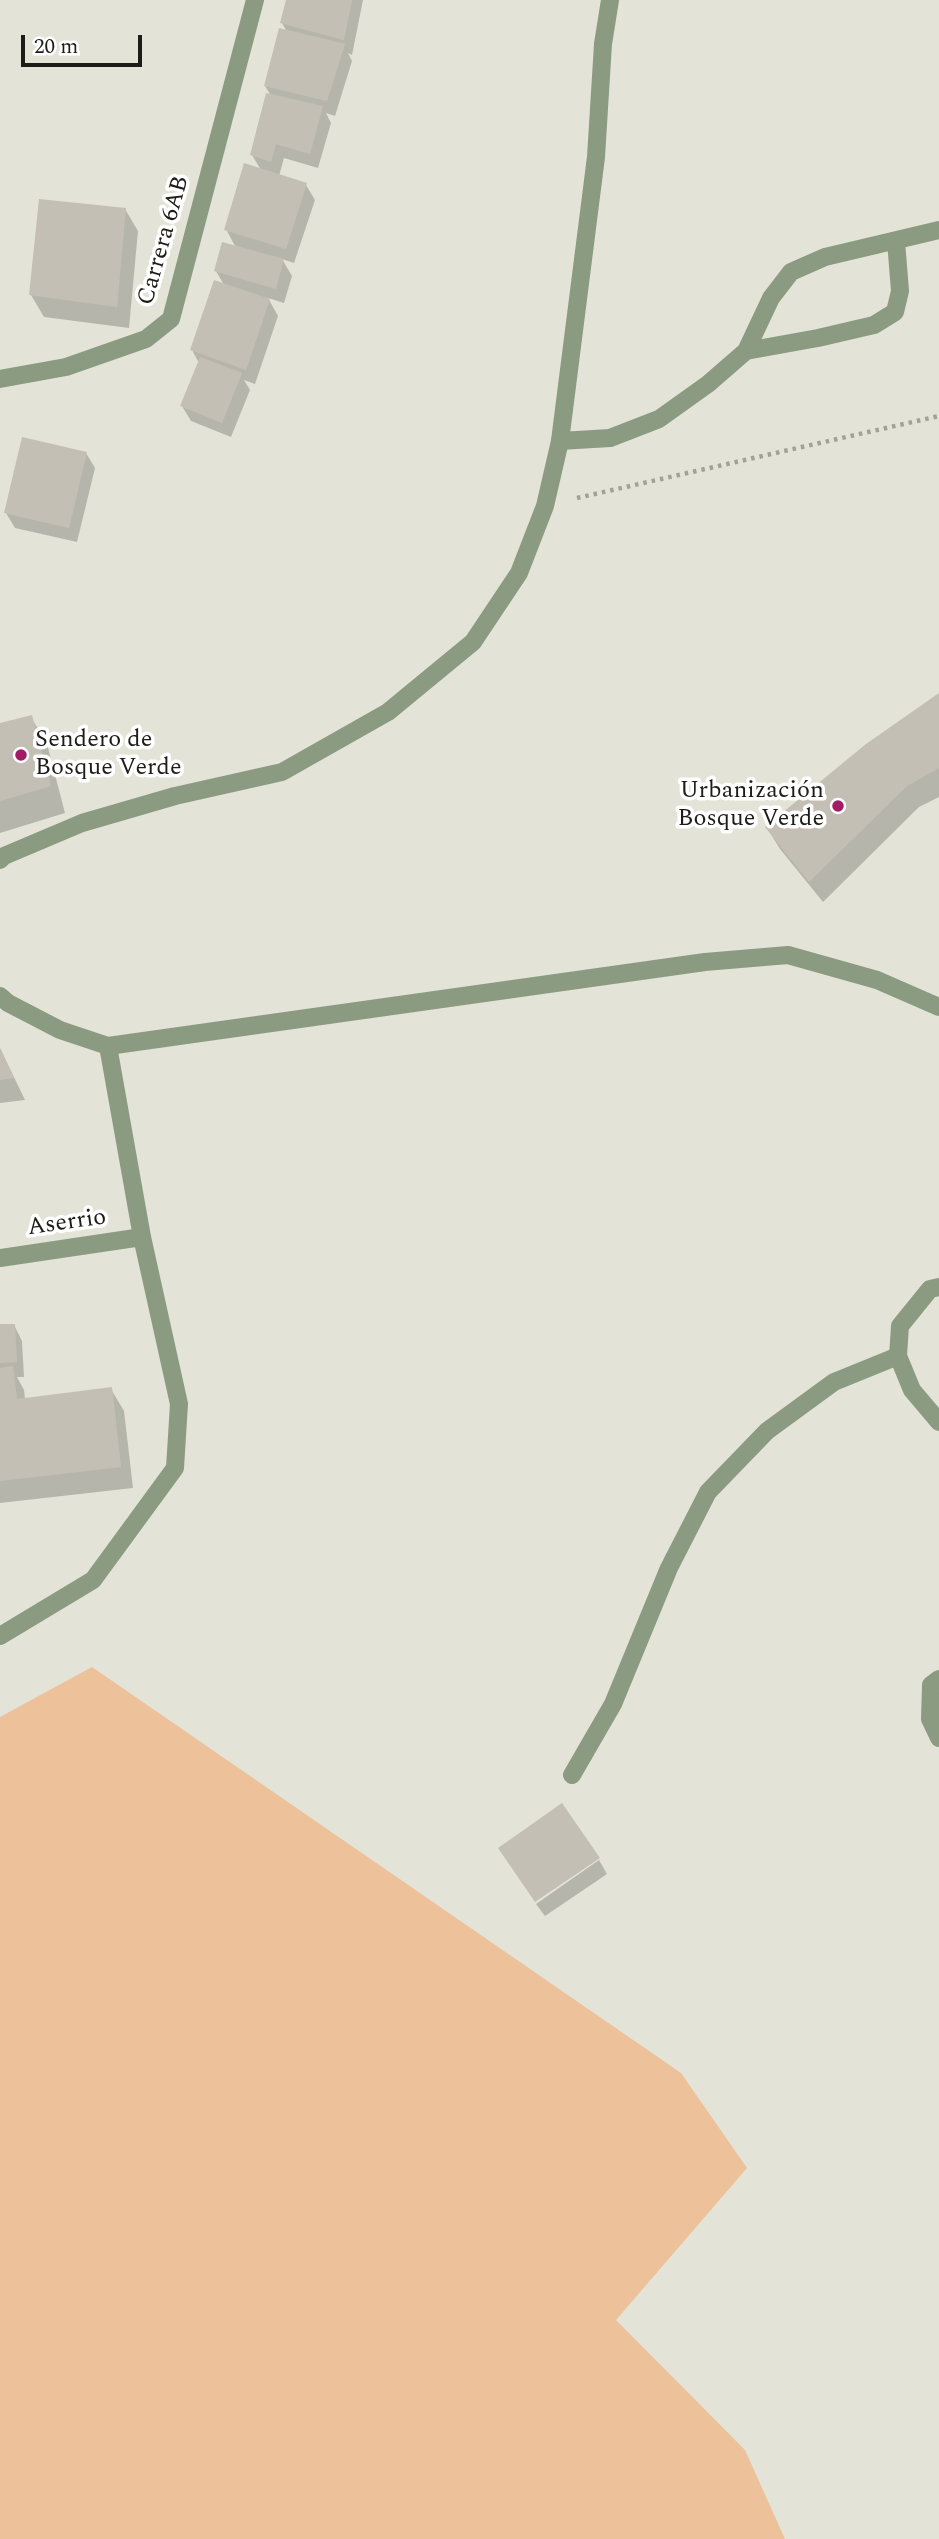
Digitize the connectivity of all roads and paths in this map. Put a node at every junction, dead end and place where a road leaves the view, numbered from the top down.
1 (255, 0) edge
2 (610, 0) edge
3 (939, 230) edge
4 (896, 241) junction
5 (746, 351) junction
6 (0, 379) edge
7 (939, 416) edge
8 (560, 441) junction
9 (545, 506) junction
10 (0, 860) edge
11 (0, 996) edge
12 (939, 1007) edge
13 (107, 1046) junction
14 (142, 1237) junction
15 (0, 1258) edge
16 (939, 1287) edge
17 (898, 1356) junction
18 (939, 1422) edge
19 (0, 1636) edge
20 (939, 1679) edge
21 (939, 1738) edge
22 (572, 1775) dead end

1 - 6 street, Carrera 6AB
2 - 8 street
3 - 4 street
4 - 5 street
4 - 5 street
5 - 8 street
7 - 9 path
8 - 9 street
9 - 10 street
11 - 13 street
12 - 13 street
13 - 14 street
14 - 15 street, Aserrio
14 - 19 street
16 - 17 street
17 - 18 street
17 - 22 street
20 - 21 street

